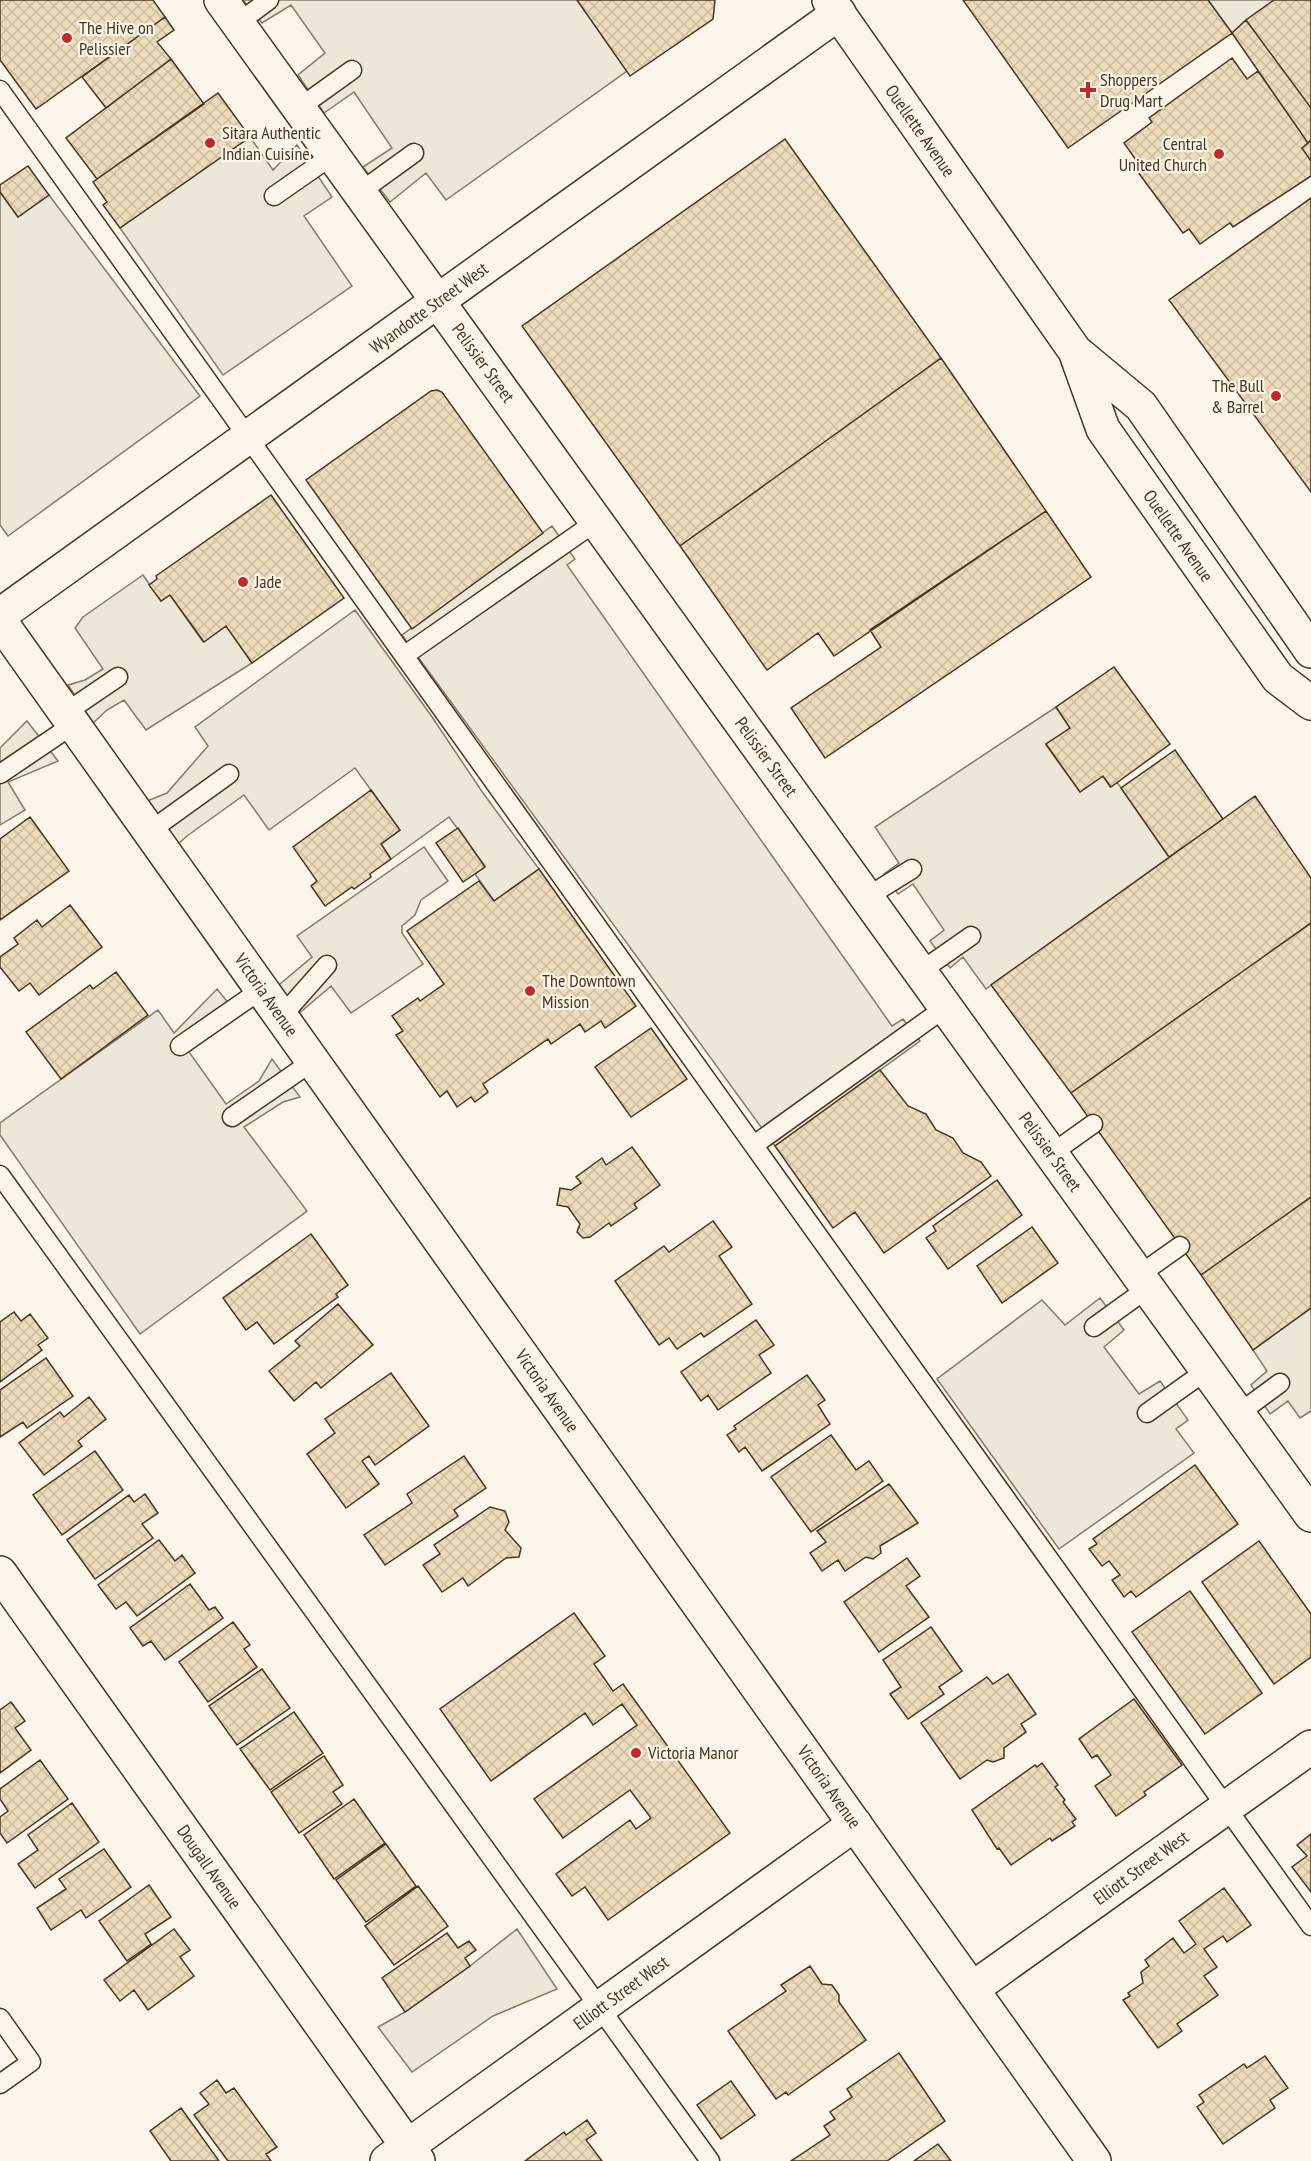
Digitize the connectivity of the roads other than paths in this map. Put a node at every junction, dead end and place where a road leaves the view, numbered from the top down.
1 (269, 0) edge
2 (842, 4) edge
3 (229, 11) edge
4 (352, 70) dead end
5 (0, 90) edge
6 (299, 108) junction
7 (414, 153) dead end
8 (333, 155) junction
9 (360, 192) junction
10 (274, 196) dead end
11 (438, 301) junction
12 (1075, 351) junction
13 (249, 437) junction
14 (597, 521) junction
15 (0, 615) edge
16 (0, 621) edge
17 (1311, 651) edge
18 (405, 655) junction
19 (118, 677) dead end
20 (1311, 703) edge
21 (69, 718) junction
22 (0, 774) edge
23 (229, 774) dead end
24 (150, 831) junction
25 (912, 869) dead end
26 (867, 897) junction
27 (970, 936) dead end
28 (327, 965) dead end
29 (921, 971) junction
30 (262, 989) junction
31 (946, 1007) junction
32 (282, 1017) junction
33 (180, 1046) dead end
34 (313, 1061) junction
35 (232, 1117) dead end
36 (1093, 1124) dead end
37 (754, 1145) junction
38 (1051, 1154) junction
39 (0, 1175) edge
40 (1180, 1246) dead end
41 (1143, 1282) junction
42 (1094, 1327) dead end
43 (1207, 1370) junction
44 (1280, 1383) dead end
45 (1147, 1413) dead end
46 (1238, 1414) junction
47 (1308, 1505) edge
48 (0, 1573) edge
49 (1311, 1746) edge
50 (1226, 1807) junction
51 (855, 1824) junction
52 (1311, 1926) edge
53 (972, 1989) junction
54 (600, 2007) junction
55 (0, 2018) edge
56 (0, 2084) edge
57 (404, 2156) edge
58 (710, 2161) edge
59 (1094, 2161) edge

1 - 3 lane
2 - 11 street, Wyandotte Street West
2 - 12 street, Ouellette Avenue
3 - 6 street, Pelissier Street
4 - 6 lane
5 - 13 lane
6 - 8 street, Pelissier Street
7 - 9 lane
8 - 9 street, Pelissier Street
8 - 10 lane
9 - 11 street, Pelissier Street
11 - 13 street, Wyandotte Street West
11 - 14 street, Pelissier Street
12 - 17 street, Ouellette Avenue
12 - 20 street, Ouellette Avenue
13 - 15 street, Wyandotte Street West
13 - 18 lane
14 - 18 lane
14 - 26 street, Pelissier Street
16 - 21 street, Victoria Avenue
18 - 37 lane
19 - 21 lane
21 - 22 lane
21 - 24 street, Victoria Avenue
23 - 24 lane
24 - 30 street, Victoria Avenue
25 - 26 lane
26 - 29 street, Pelissier Street
27 - 29 lane
28 - 32 lane
29 - 31 street, Pelissier Street
30 - 32 street, Victoria Avenue
30 - 33 lane
31 - 37 lane
31 - 38 street, Pelissier Street
32 - 34 street, Victoria Avenue
34 - 35 lane
34 - 51 street, Victoria Avenue
36 - 38 lane
37 - 50 lane
38 - 41 street, Pelissier Street
39 - 54 lane
40 - 41 lane
41 - 42 lane
41 - 43 street, Pelissier Street
43 - 45 lane
43 - 46 street, Pelissier Street
44 - 46 lane
46 - 47 street, Pelissier Street
48 - 57 street, Dougall Avenue
49 - 50 street, Elliott Street West
50 - 52 lane
50 - 53 street, Elliott Street West
51 - 53 street, Victoria Avenue
51 - 54 street, Elliott Street West
53 - 59 street, Victoria Avenue
54 - 57 street, Elliott Street West
54 - 58 lane
55 - 56 lane

